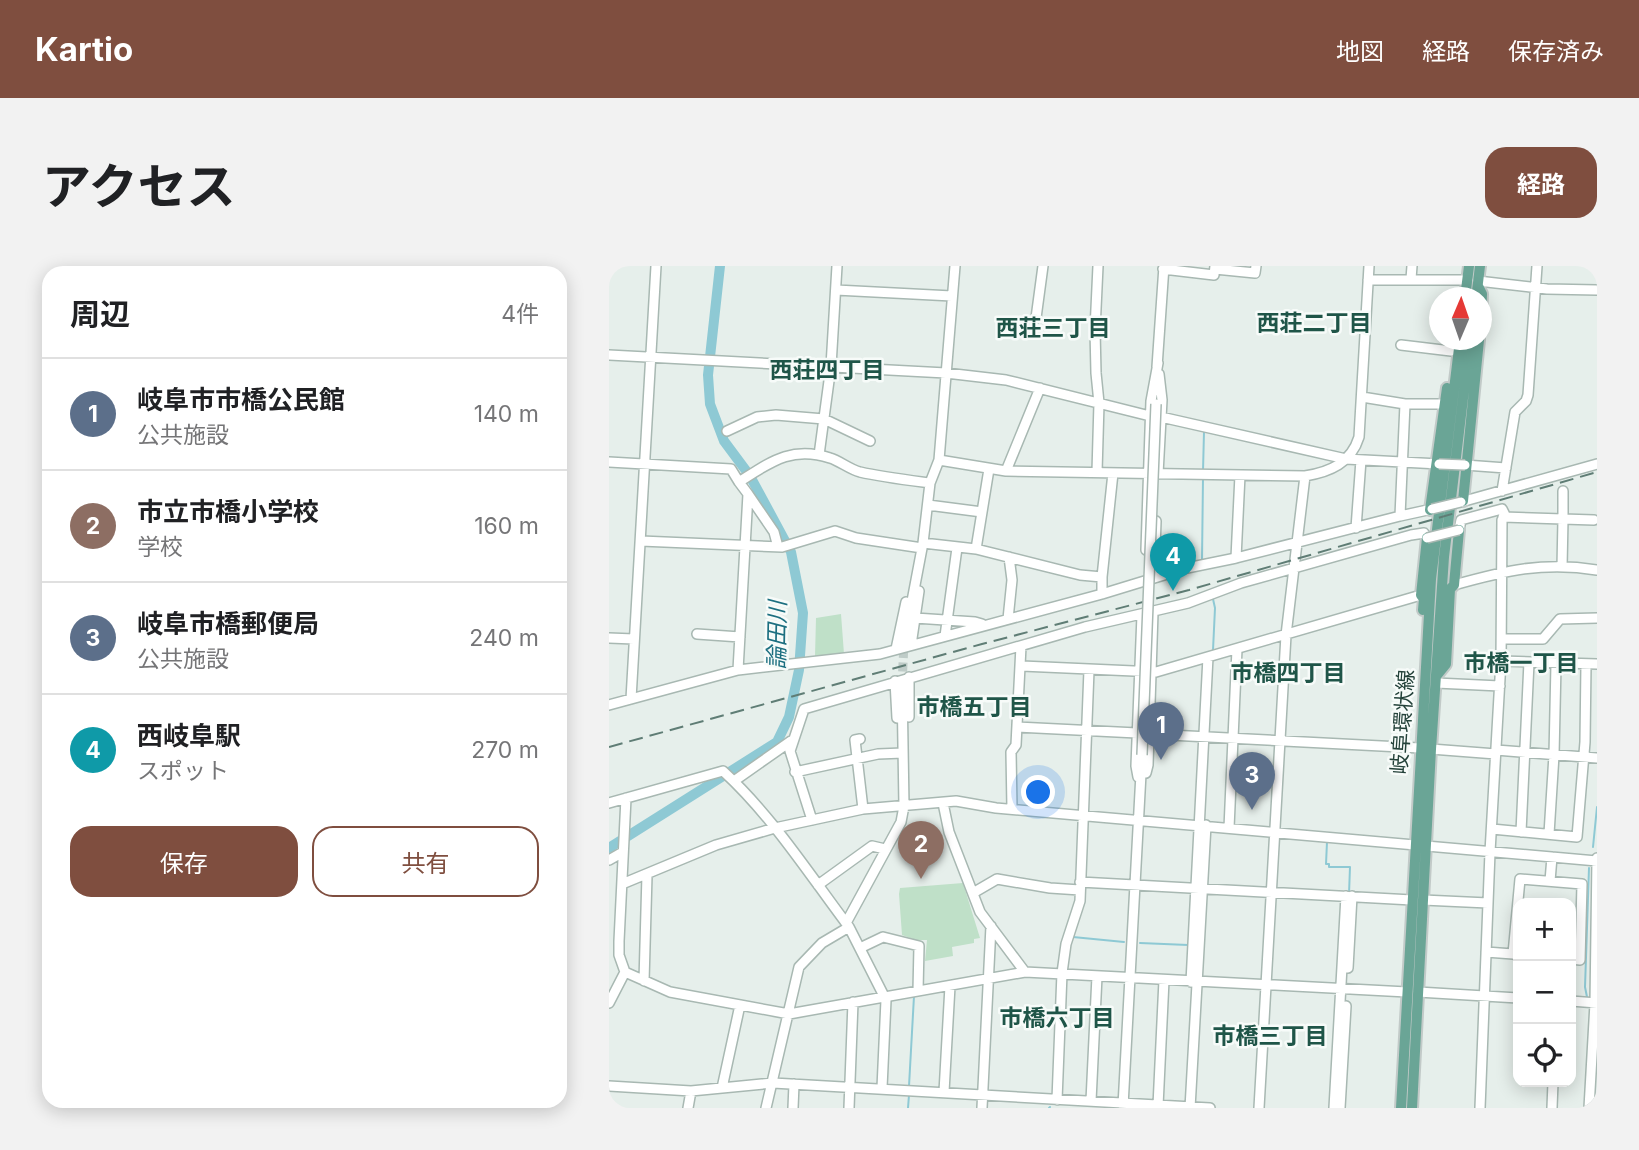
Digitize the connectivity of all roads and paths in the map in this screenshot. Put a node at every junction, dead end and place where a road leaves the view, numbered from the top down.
1 (656, 266) edge
2 (837, 266) edge
3 (954, 266) edge
4 (1043, 266) edge
5 (1098, 266) edge
6 (1256, 266) edge
7 (1369, 266) edge
8 (1412, 266) edge
9 (1469, 266) edge
10 (1480, 266) edge
11 (1537, 266) edge
12 (1215, 267) edge
13 (1163, 268) edge
14 (1411, 279) junction
15 (1368, 280) junction
16 (1473, 286) edge
17 (1535, 286) junction
18 (836, 290) junction
19 (1597, 290) edge
20 (952, 296) junction
21 (1035, 318) dead end
22 (1401, 345) dead end
23 (1429, 345) edge
24 (1451, 350) edge
25 (1459, 350) edge
26 (1469, 350) edge
27 (1478, 350) edge
28 (609, 355) edge
29 (650, 357) junction
30 (1158, 363) junction
31 (831, 366) junction
32 (946, 373) junction
33 (1040, 388) junction
34 (1362, 397) junction
35 (1100, 403) junction
36 (1405, 404) junction
37 (1443, 404) junction
38 (1156, 416) junction
39 (824, 419) junction
40 (727, 431) dead end
41 (870, 441) dead end
42 (819, 455) junction
43 (1346, 459) junction
44 (939, 460) junction
45 (1361, 460) junction
46 (609, 461) edge
47 (1402, 462) junction
48 (645, 464) junction
49 (1437, 464) junction
50 (1597, 464) edge
51 (1466, 466) junction
52 (1506, 468) junction
53 (989, 469) junction
54 (1006, 471) junction
55 (1097, 472) junction
56 (1113, 473) junction
57 (1153, 473) junction
58 (1240, 475) junction
59 (1305, 476) junction
60 (741, 481) junction
61 (930, 483) junction
62 (1502, 491) junction
63 (1563, 491) dead end
64 (748, 494) junction
65 (1462, 501) junction
66 (928, 505) junction
67 (1431, 510) junction
68 (982, 512) junction
69 (1400, 516) junction
70 (1503, 517) junction
71 (1563, 520) junction
72 (1594, 520) dead end
73 (1156, 521) dead end
74 (1356, 528) junction
75 (1459, 530) junction
76 (1426, 538) junction
77 (641, 541) junction
78 (1298, 543) junction
79 (922, 545) junction
80 (746, 547) junction
81 (780, 547) junction
82 (957, 548) junction
83 (976, 549) junction
84 (1009, 557) junction
85 (1236, 558) junction
86 (1562, 567) junction
87 (1295, 568) junction
88 (1597, 569) edge
89 (1503, 571) junction
90 (1102, 577) junction
91 (1150, 579) junction
92 (917, 580) junction
93 (1454, 585) junction
94 (1102, 594) junction
95 (1421, 595) junction
96 (1153, 612) junction
97 (1142, 615) junction
98 (915, 618) junction
99 (1597, 618) edge
100 (1008, 619) junction
101 (948, 620) junction
102 (984, 625) junction
103 (697, 634) dead end
104 (1286, 635) junction
105 (945, 636) junction
106 (740, 637) junction
107 (609, 638) edge
108 (634, 639) junction
109 (1502, 639) junction
110 (904, 646) junction
111 (1021, 646) junction
112 (1237, 649) junction
113 (1208, 657) junction
114 (1501, 661) junction
115 (1529, 662) junction
116 (1556, 664) junction
117 (1586, 664) junction
118 (1597, 664) edge
119 (1022, 666) junction
120 (738, 670) junction
121 (1089, 670) junction
122 (1140, 672) junction
123 (1152, 672) junction
124 (1432, 677) junction
125 (902, 681) junction
126 (1500, 686) junction
127 (631, 699) junction
128 (609, 705) edge
129 (1017, 727) junction
130 (1086, 730) junction
131 (1137, 733) junction
132 (1150, 734) junction
133 (1204, 737) junction
134 (860, 739) dead end
135 (1234, 739) junction
136 (791, 741) junction
137 (1281, 741) junction
138 (903, 743) junction
139 (1425, 749) junction
140 (1496, 752) junction
141 (1525, 752) junction
142 (903, 753) junction
143 (1555, 755) junction
144 (1583, 757) junction
145 (857, 758) junction
146 (1597, 758) edge
147 (795, 772) junction
148 (734, 781) junction
149 (1141, 792) junction
150 (626, 798) junction
151 (609, 803) edge
152 (943, 803) junction
153 (904, 806) junction
154 (863, 808) junction
155 (1012, 808) junction
156 (1082, 814) junction
157 (1138, 819) junction
158 (812, 820) junction
159 (1203, 825) junction
160 (775, 828) junction
161 (1229, 828) junction
162 (1492, 829) junction
163 (1275, 832) junction
164 (1521, 832) junction
165 (1549, 834) junction
166 (1420, 845) junction
167 (885, 849) junction
168 (623, 850) junction
169 (1490, 852) junction
170 (1552, 857) junction
171 (609, 860) edge
172 (1597, 860) edge
173 (647, 875) junction
174 (1550, 881) junction
175 (622, 884) junction
176 (1136, 884) junction
177 (818, 886) junction
178 (1080, 886) junction
179 (1199, 888) junction
180 (1271, 892) junction
181 (973, 893) junction
182 (1349, 896) junction
183 (1518, 898) edge
184 (1417, 900) junction
185 (1488, 903) junction
186 (1576, 922) edge
187 (848, 925) junction
188 (991, 926) junction
189 (860, 948) junction
190 (609, 950) edge
191 (1486, 952) junction
192 (619, 955) junction
193 (1513, 955) edge
194 (1576, 960) edge
195 (625, 972) junction
196 (1025, 972) junction
197 (1062, 973) junction
198 (1097, 976) junction
199 (988, 979) junction
200 (1131, 979) junction
201 (1164, 980) junction
202 (644, 981) junction
203 (1194, 982) junction
204 (614, 983) edge
205 (1266, 985) junction
206 (950, 986) junction
207 (1344, 989) junction
208 (918, 991) junction
209 (1412, 992) junction
210 (1485, 996) junction
211 (885, 997) junction
212 (1513, 998) edge
213 (1576, 1001) edge
214 (609, 1003) edge
215 (853, 1003) junction
216 (1596, 1003) edge
217 (740, 1004) junction
218 (789, 1014) junction
219 (773, 1083) junction
220 (794, 1084) junction
221 (609, 1086) edge
222 (851, 1086) junction
223 (1552, 1087) edge
224 (722, 1088) junction
225 (882, 1088) junction
226 (691, 1091) junction
227 (944, 1092) junction
228 (982, 1095) junction
229 (1091, 1101) junction
230 (1052, 1103) edge
231 (1158, 1105) junction
232 (1123, 1106) edge
233 (1186, 1107) edge
234 (688, 1108) edge
235 (766, 1108) edge
236 (793, 1108) edge
237 (849, 1108) edge
238 (982, 1108) edge
239 (1210, 1108) edge
240 (1259, 1108) edge
241 (1334, 1108) edge
242 (1341, 1108) edge
243 (1401, 1108) edge
244 (1412, 1108) edge
245 (1480, 1108) edge
246 (1552, 1108) edge
247 (1589, 1108) edge

1 - 29 street
2 - 18 street
3 - 20 street
4 - 21 street
5 - 35 street
6 - 12 street
7 - 15 street
8 - 14 street
9 - 16 main road
10 - 16 main road
11 - 17 street
12 - 13 street
13 - 30 street
14 - 15 street
14 - 16 street
15 - 34 street
16 - 17 street
17 - 19 street
17 - 52 street
18 - 20 street
18 - 31 street
20 - 32 street
22 - 23 street
24 - 37 main road
25 - 124 main road, 岐阜環状線
26 - 124 main road, 岐阜環状線
27 - 51 main road
28 - 29 street
29 - 31 street
29 - 48 street
30 - 38 street
30 - 149 street, bridge
31 - 32 street
31 - 39 street
32 - 33 street
32 - 44 street
33 - 35 street
33 - 54 street
34 - 36 street
34 - 43 street
35 - 38 street
35 - 55 street
36 - 37 street
36 - 47 street
37 - 49 main road
38 - 43 street
38 - 57 street
39 - 40 street
39 - 41 street
39 - 42 street
42 - 60 street
42 - 61 street
43 - 45 street
43 - 59 street
44 - 53 street
44 - 61 street
45 - 47 street
45 - 74 street
46 - 48 street
47 - 49 street
47 - 69 street
48 - 60 street
48 - 77 street
49 - 51 street, bridge
49 - 67 main road
50 - 62 street
51 - 52 street
51 - 65 main road
52 - 62 street
53 - 54 street
53 - 68 street
54 - 55 street
55 - 56 street
56 - 57 street
56 - 90 street
57 - 58 street
57 - 91 street
58 - 59 street
58 - 85 street
59 - 78 street
60 - 64 street
61 - 66 street
62 - 65 street
63 - 71 street
64 - 80 street
64 - 81 street
65 - 67 street, bridge
66 - 68 street
66 - 79 street
67 - 69 street
68 - 83 street
69 - 74 street
70 - 71 street
70 - 75 street
70 - 89 street
71 - 72 street
71 - 86 street
73 - 91 street
74 - 78 street
75 - 76 street, bridge
75 - 93 main road
76 - 87 street
76 - 95 main road
77 - 80 street
77 - 108 street
78 - 85 street
78 - 87 street
79 - 81 street
79 - 82 street
79 - 92 street
80 - 81 street
80 - 106 street
82 - 83 street
82 - 101 street
83 - 84 street
84 - 90 street
84 - 100 street
85 - 91 street
86 - 88 street
86 - 89 street
87 - 96 street
87 - 104 street
89 - 93 street
89 - 109 street
90 - 94 street
91 - 94 street
92 - 98 street
92 - 110 street
93 - 124 main road
94 - 100 street
95 - 104 street
95 - 124 main road
96 - 97 street
96 - 123 street
97 - 111 street
97 - 122 street
98 - 101 street
98 - 110 street
99 - 109 street
100 - 102 street
101 - 102 street
101 - 105 street
102 - 105 street
103 - 106 street
104 - 112 street
104 - 137 street
105 - 110 street
106 - 120 street
107 - 108 street
108 - 127 street
109 - 114 street
110 - 120 street
111 - 119 street
111 - 125 street
112 - 113 street
112 - 135 street
113 - 123 street
113 - 133 street
114 - 115 street
114 - 126 street
115 - 116 street
115 - 141 street
116 - 117 street
116 - 143 street
117 - 118 street
117 - 144 street
119 - 121 street
119 - 129 street
120 - 127 street
121 - 122 street
121 - 130 street
122 - 123 street
122 - 131 street
123 - 132 street
124 - 126 street
124 - 139 main road, 岐阜環状線
125 - 136 street
125 - 138 street
125 - 138 street
126 - 140 street
127 - 128 street
129 - 130 street
129 - 155 street
130 - 131 street
130 - 156 street
131 - 149 street
132 - 133 street
132 - 149 street
133 - 135 street
133 - 159 street
134 - 145 street
135 - 137 street
135 - 161 street
136 - 147 street
136 - 148 street
137 - 139 street
137 - 163 street
138 - 142 street
139 - 140 street
139 - 166 main road, 岐阜環状線
140 - 141 street
140 - 162 street
141 - 143 street
141 - 164 street
142 - 145 street
142 - 153 street
143 - 144 street
143 - 165 street
144 - 146 street
144 - 165 street
145 - 147 street
145 - 154 street
147 - 158 street
148 - 150 street
148 - 160 street
149 - 157 street
150 - 151 street
150 - 168 street
152 - 153 street
152 - 155 street
152 - 181 street
153 - 154 street
153 - 167 street
154 - 158 street
155 - 156 street
156 - 157 street
156 - 178 street
157 - 159 street
157 - 176 street
158 - 160 street
159 - 161 street
159 - 179 street
160 - 173 street
160 - 177 street
161 - 163 street
162 - 164 street
162 - 169 street
163 - 166 street
163 - 180 street
164 - 165 street
166 - 169 street
166 - 184 main road, 岐阜環状線
167 - 177 street
167 - 187 street
168 - 171 street
168 - 175 street
169 - 170 street
169 - 185 street
170 - 172 street
170 - 174 street
172 - 216 street
173 - 175 street
173 - 202 street
174 - 183 street
174 - 186 street
175 - 192 street
176 - 178 street
176 - 179 street
176 - 200 street
177 - 187 street
178 - 181 street
178 - 197 street
179 - 180 street
179 - 203 street
180 - 182 street
180 - 205 street
181 - 188 street
182 - 184 street
182 - 207 street
184 - 185 street
184 - 209 main road, 岐阜環状線
185 - 191 street
186 - 194 street
187 - 189 street
187 - 218 street
188 - 196 street
188 - 199 street
189 - 208 street
189 - 211 street
190 - 192 street
191 - 193 street
191 - 210 street
192 - 195 street
195 - 202 street
195 - 204 street
196 - 197 street
196 - 199 street
197 - 198 street
197 - 230 street
198 - 200 street
198 - 229 street
199 - 206 street
199 - 228 street
200 - 201 street
200 - 232 street
201 - 203 street
201 - 231 street
202 - 217 street
203 - 205 street
203 - 233 street
204 - 214 street
205 - 207 street
205 - 240 street
206 - 208 street
206 - 227 street
207 - 209 street
207 - 241 street
207 - 242 street
208 - 211 street
209 - 210 street
209 - 243 main road, 岐阜環状線
209 - 244 main road, 岐阜環状線
210 - 212 street
210 - 245 street
211 - 215 street
211 - 225 street
213 - 216 street
215 - 218 street
215 - 222 street
216 - 247 street
217 - 218 street
217 - 224 street
218 - 219 street
219 - 220 street
219 - 224 street
219 - 235 street
220 - 222 street
220 - 236 street
221 - 226 street
222 - 225 street
222 - 237 street
223 - 246 street
224 - 226 street
225 - 227 street
226 - 234 street
227 - 228 street
228 - 230 street
228 - 238 street
229 - 230 street
229 - 232 street
231 - 232 street
231 - 233 street
233 - 239 street

